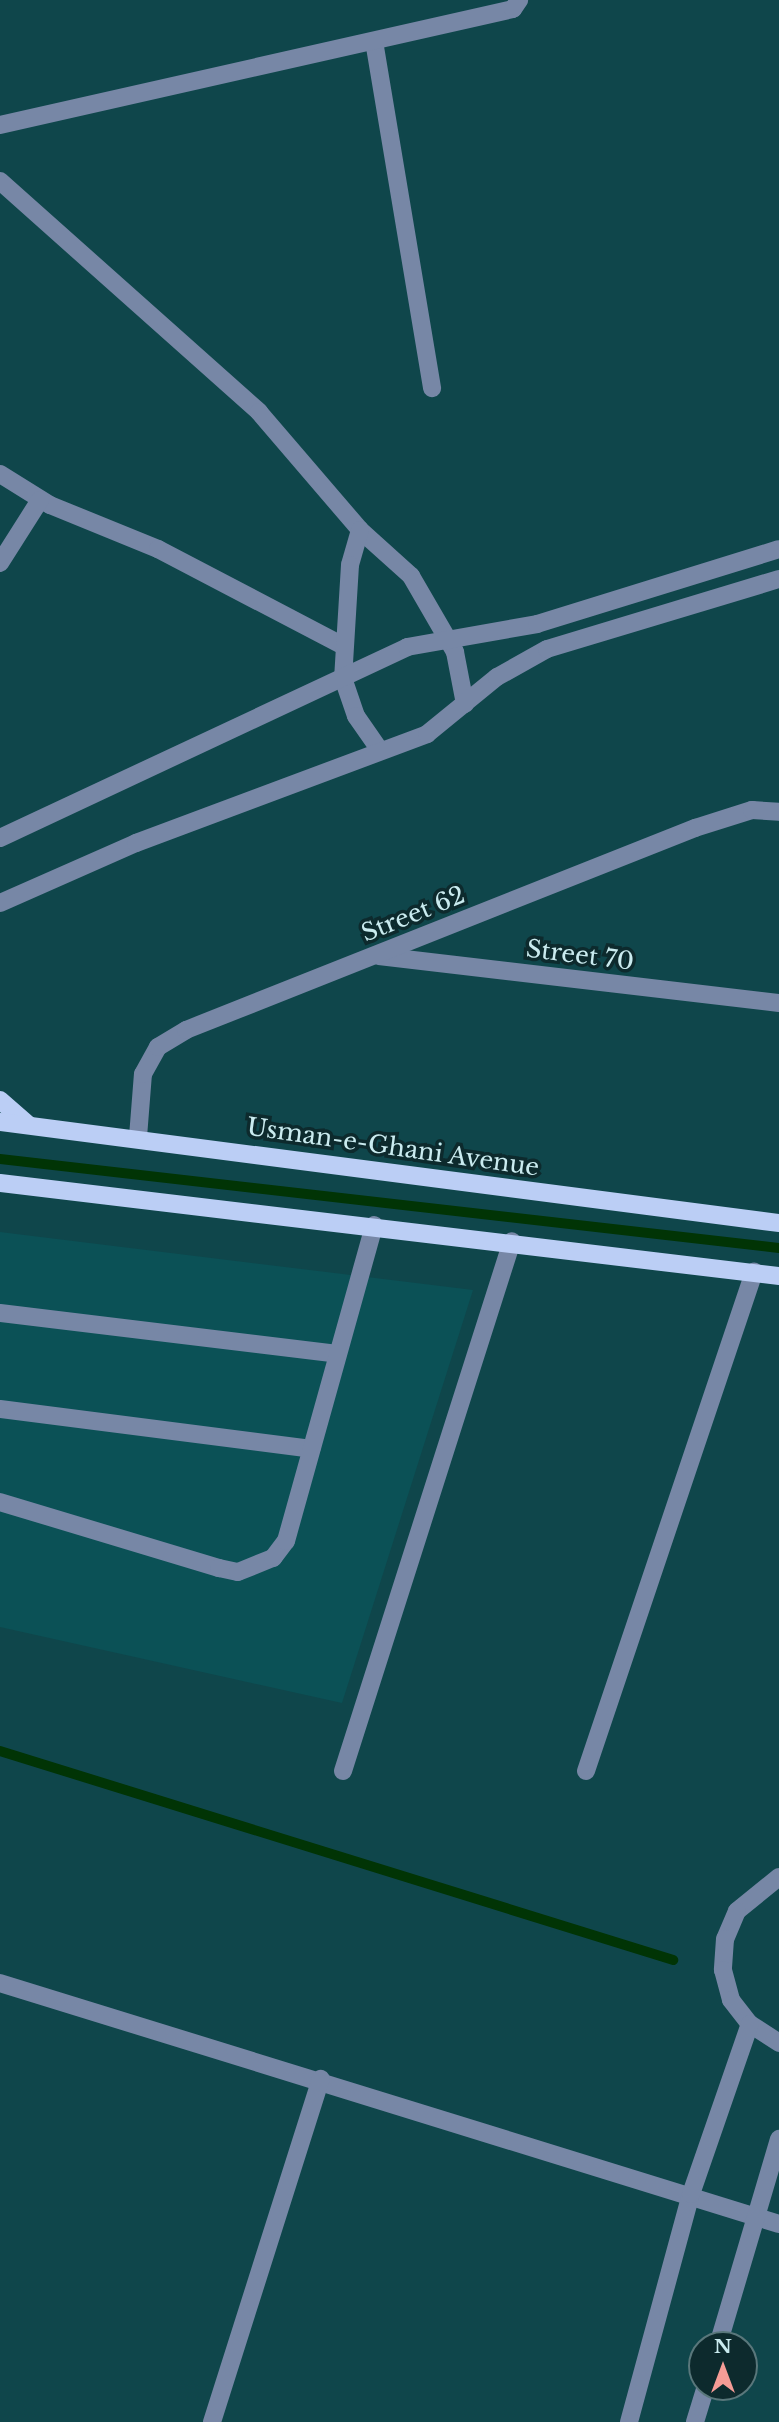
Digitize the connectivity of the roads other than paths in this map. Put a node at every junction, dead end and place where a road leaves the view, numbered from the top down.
1 (519, 0) edge
2 (374, 41) junction
3 (0, 125) edge
4 (0, 181) edge
5 (432, 388) dead end
6 (0, 474) edge
7 (40, 500) junction
8 (360, 530) junction
9 (779, 548) edge
10 (0, 563) edge
11 (779, 579) edge
12 (448, 637) junction
13 (342, 645) junction
14 (343, 678) junction
15 (465, 704) junction
16 (379, 749) junction
17 (779, 812) edge
18 (0, 838) edge
19 (0, 903) edge
20 (375, 956) junction
21 (779, 1003) edge
22 (0, 1100) edge
23 (0, 1122) edge
24 (30, 1125) junction
25 (138, 1137) junction
26 (0, 1183) edge
27 (779, 1223) edge
28 (374, 1225) junction
29 (512, 1241) junction
30 (754, 1272) junction
31 (779, 1276) edge
32 (0, 1313) edge
33 (338, 1354) junction
34 (0, 1409) edge
35 (311, 1449) junction
36 (0, 1502) edge
37 (343, 1771) dead end
38 (586, 1771) dead end
39 (779, 1877) edge
40 (0, 1983) edge
41 (750, 2024) junction
42 (779, 2043) edge
43 (321, 2079) junction
44 (779, 2139) edge
45 (691, 2194) junction
46 (756, 2218) junction
47 (779, 2224) edge
48 (722, 2331) edge
49 (702, 2401) edge
50 (212, 2422) edge
51 (629, 2422) edge
52 (695, 2422) edge

1 - 2 street
2 - 3 street
2 - 5 street
4 - 8 street
6 - 7 street
7 - 10 street
7 - 13 street
8 - 12 street
8 - 13 street
9 - 12 street
11 - 15 street
12 - 14 street
12 - 15 street
13 - 14 street
14 - 16 street
14 - 18 street
15 - 16 street
16 - 19 street
17 - 20 street, Street 62
20 - 21 street, Street 70
20 - 25 street, Street 62
22 - 24 main road
23 - 24 main road, Usman-e-Ghani Avenue
24 - 25 main road, Usman-e-Ghani Avenue
25 - 27 main road, Usman-e-Ghani Avenue
26 - 28 main road
28 - 29 main road
28 - 33 street
29 - 30 main road
29 - 37 street
30 - 31 main road
30 - 38 street
32 - 33 street
33 - 35 street
34 - 35 street
35 - 36 street
39 - 41 street
40 - 43 street
41 - 42 street
41 - 45 street
43 - 45 street
43 - 50 street
44 - 46 street
45 - 46 street
45 - 51 street
46 - 47 street
46 - 48 street
49 - 52 street

